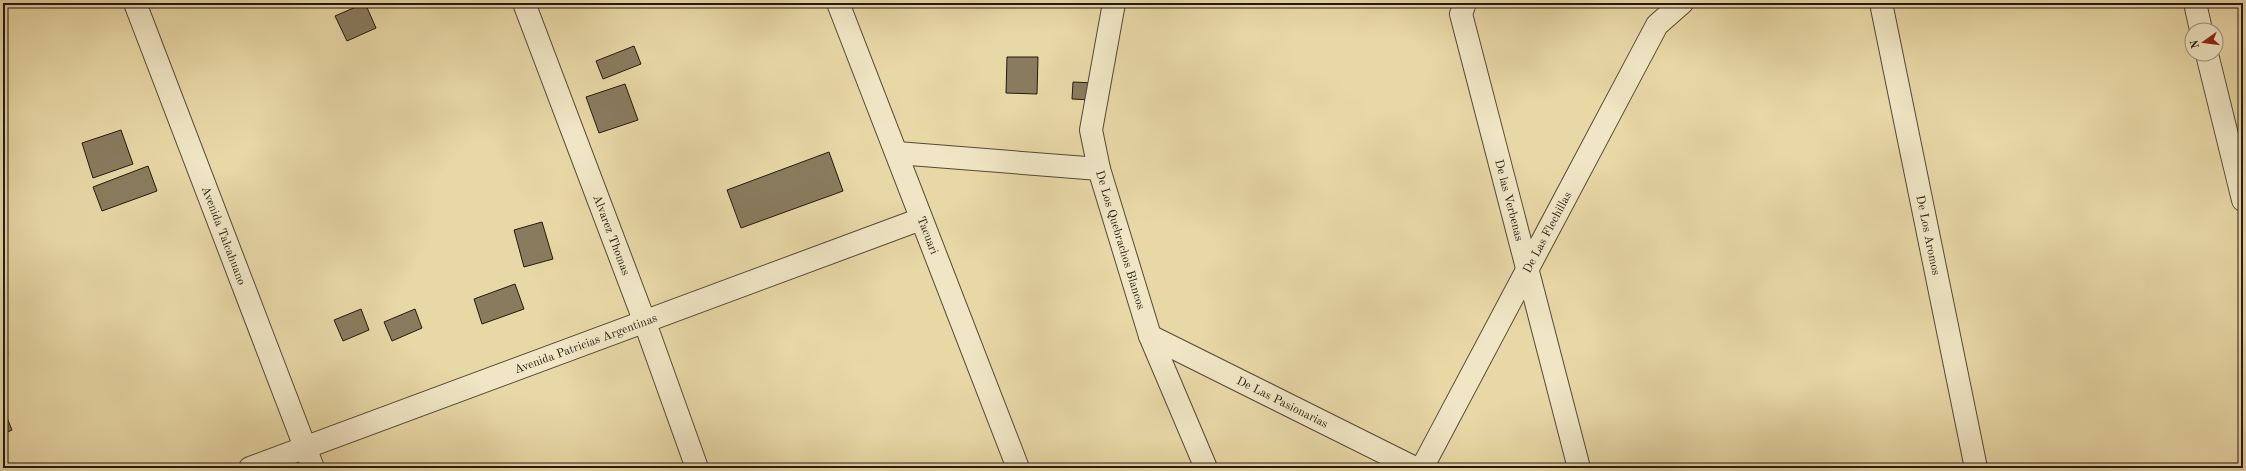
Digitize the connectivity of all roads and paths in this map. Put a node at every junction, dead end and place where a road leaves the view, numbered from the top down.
1 (136, 3) edge
2 (524, 3) edge
3 (838, 3) edge
4 (1114, 3) edge
5 (1682, 3) edge
6 (1881, 3) edge
7 (2195, 3) edge
8 (1459, 7) edge
9 (2199, 22) edge
10 (2210, 62) edge
11 (2236, 144) edge
12 (897, 153) junction
13 (1099, 169) junction
14 (2243, 200) edge
15 (921, 219) junction
16 (1527, 269) junction
17 (644, 320) junction
18 (1150, 336) junction
19 (310, 458) edge
20 (250, 468) edge
21 (697, 468) edge
22 (1018, 468) edge
23 (1206, 468) edge
24 (1415, 468) edge
25 (1422, 468) edge
26 (1579, 468) edge
27 (1976, 468) edge

1 - 19 street, Avenida Talcahuano
2 - 17 street, Alvarez Thomas
3 - 12 street, Tacuari
4 - 13 street, De Los Quebrachos Blancos
5 - 16 street, De Las Flechillas
6 - 27 street, De Los Aromos
7 - 9 street
8 - 16 street, De las Verbenas
10 - 11 street
11 - 14 street
12 - 13 street
12 - 15 street, Tacuari
13 - 18 street, De Los Quebrachos Blancos
15 - 17 street, Avenida Patricias Argentinas
15 - 22 street, Tacuari
16 - 25 street, De Las Flechillas
16 - 26 street, De las Verbenas
17 - 19 street, Avenida Patricias Argentinas
17 - 21 street, Alvarez Thomas
18 - 23 street, De Los Quebrachos Blancos
18 - 24 street, De Las Pasionarias
19 - 20 street, Avenida Patricias Argentinas

